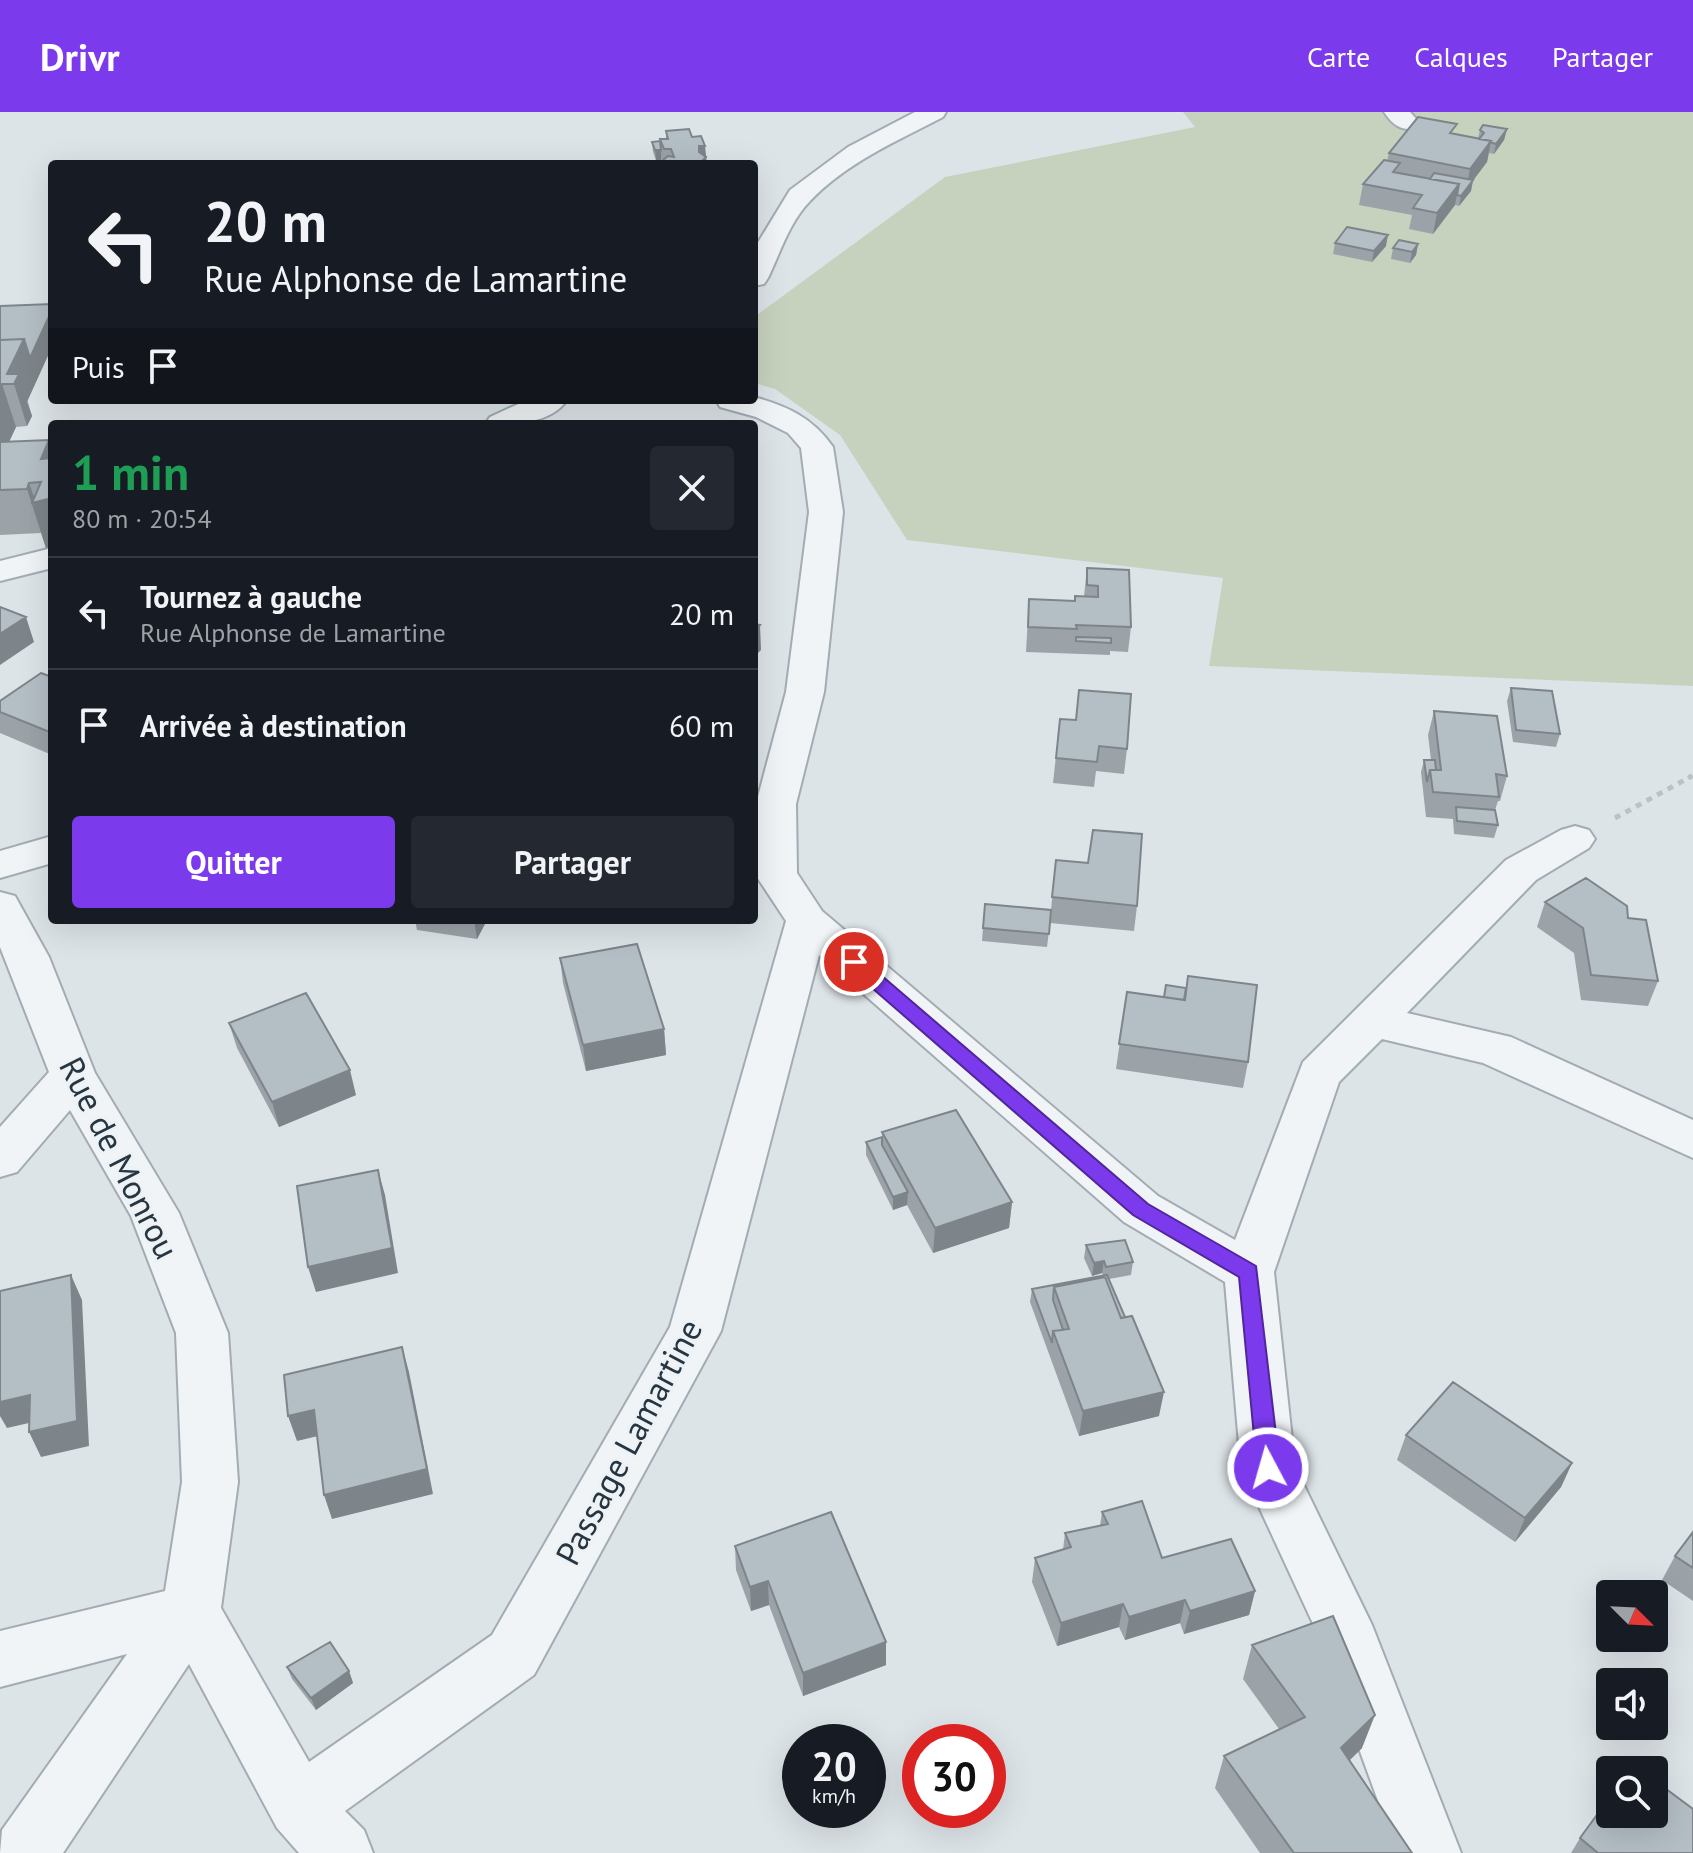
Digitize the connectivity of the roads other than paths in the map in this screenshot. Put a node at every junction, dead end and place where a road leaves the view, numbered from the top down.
1 (934, 112) edge
2 (758, 269) edge
3 (544, 404) edge
4 (745, 404) edge
5 (510, 420) edge
6 (48, 559) edge
7 (0, 571) edge
8 (1575, 839) road end
9 (48, 850) edge
10 (0, 865) edge
11 (0, 906) edge
12 (807, 921) junction
13 (1373, 1021) junction
14 (73, 1075) junction
15 (1693, 1140) edge
16 (0, 1159) edge
17 (1249, 1272) junction
18 (191, 1611) junction
19 (0, 1659) edge
20 (299, 1806) junction
21 (25, 1853) edge
22 (341, 1853) edge
23 (1429, 1853) edge

1 - 2 street
3 - 5 street
4 - 12 street
6 - 7 street
8 - 13 street
9 - 10 street
11 - 14 street, Rue de Monrou
12 - 17 street
12 - 20 street, Passage Lamartine
13 - 15 street
13 - 17 street
14 - 16 street
14 - 18 street, Rue de Monrou
17 - 23 street
18 - 19 street
18 - 20 street
18 - 21 street
20 - 22 street

